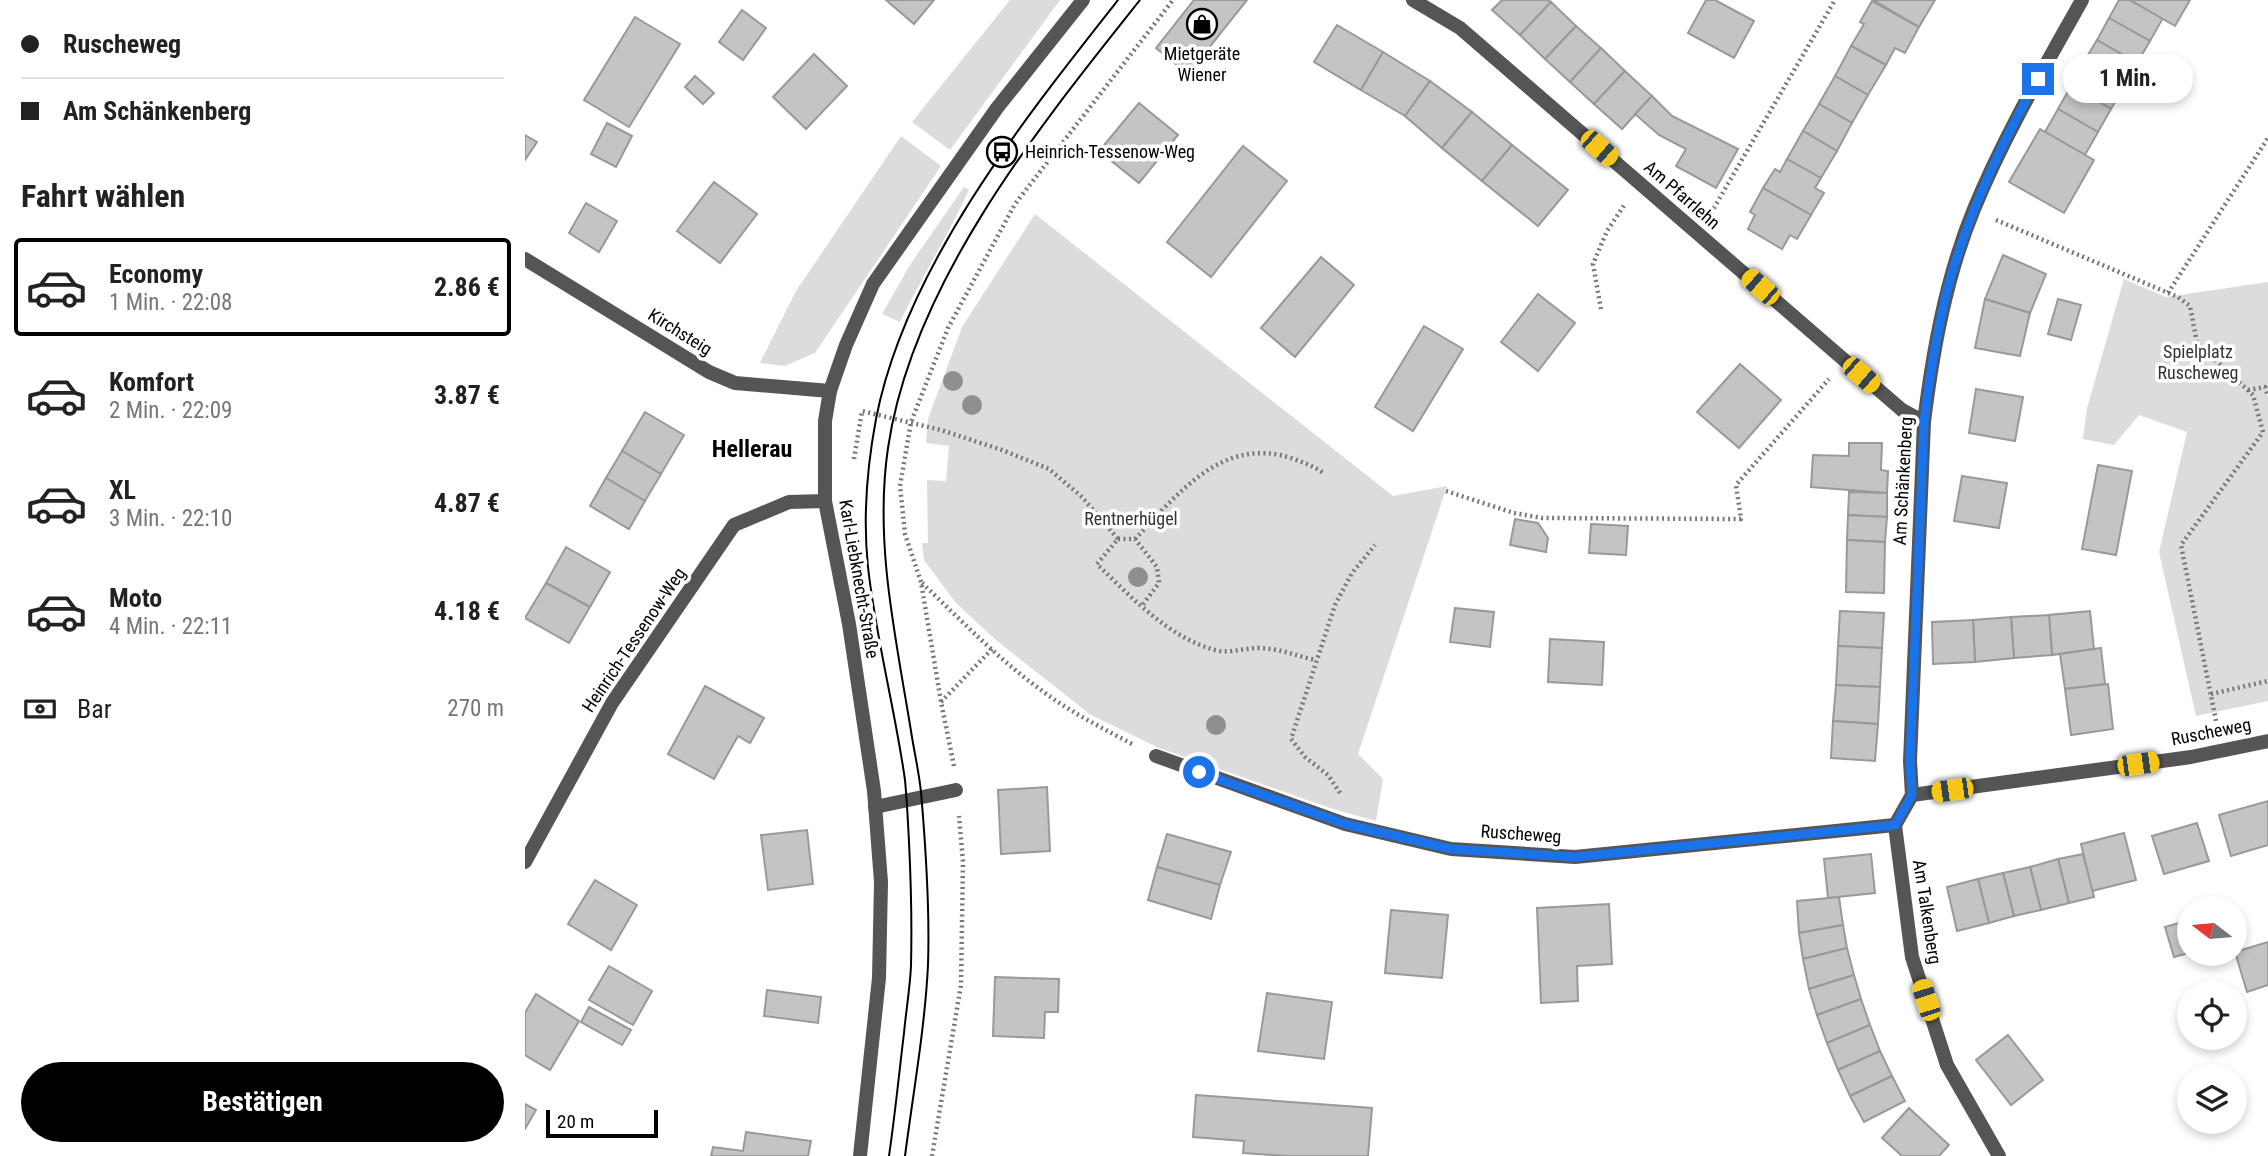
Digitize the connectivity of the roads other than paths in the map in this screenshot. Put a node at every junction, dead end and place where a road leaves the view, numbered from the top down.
1 (1083, 0) edge
2 (1413, 0) edge
3 (2083, 0) edge
4 (525, 259) edge
5 (830, 391) junction
6 (1924, 422) junction
7 (825, 501) junction
8 (2268, 741) edge
9 (1156, 756) road end
10 (956, 790) road end
11 (1912, 795) junction
12 (875, 807) junction
13 (1895, 825) junction
14 (525, 862) edge
15 (860, 1156) edge
16 (1999, 1156) edge

1 - 5 street, Karl-Liebknecht-Straße
2 - 6 street, Am Pfarrlehn
3 - 6 street, Am Schänkenberg
4 - 5 street, Kirchsteig
5 - 7 street, Karl-Liebknecht-Straße
6 - 11 street, Am Schänkenberg
7 - 12 street, Karl-Liebknecht-Straße
7 - 14 street, Heinrich-Tessenow-Weg
8 - 11 street, Ruscheweg
9 - 13 street, Ruscheweg
10 - 12 street
11 - 13 street
12 - 15 street, Karl-Liebknecht-Straße
13 - 16 street, Am Talkenberg

